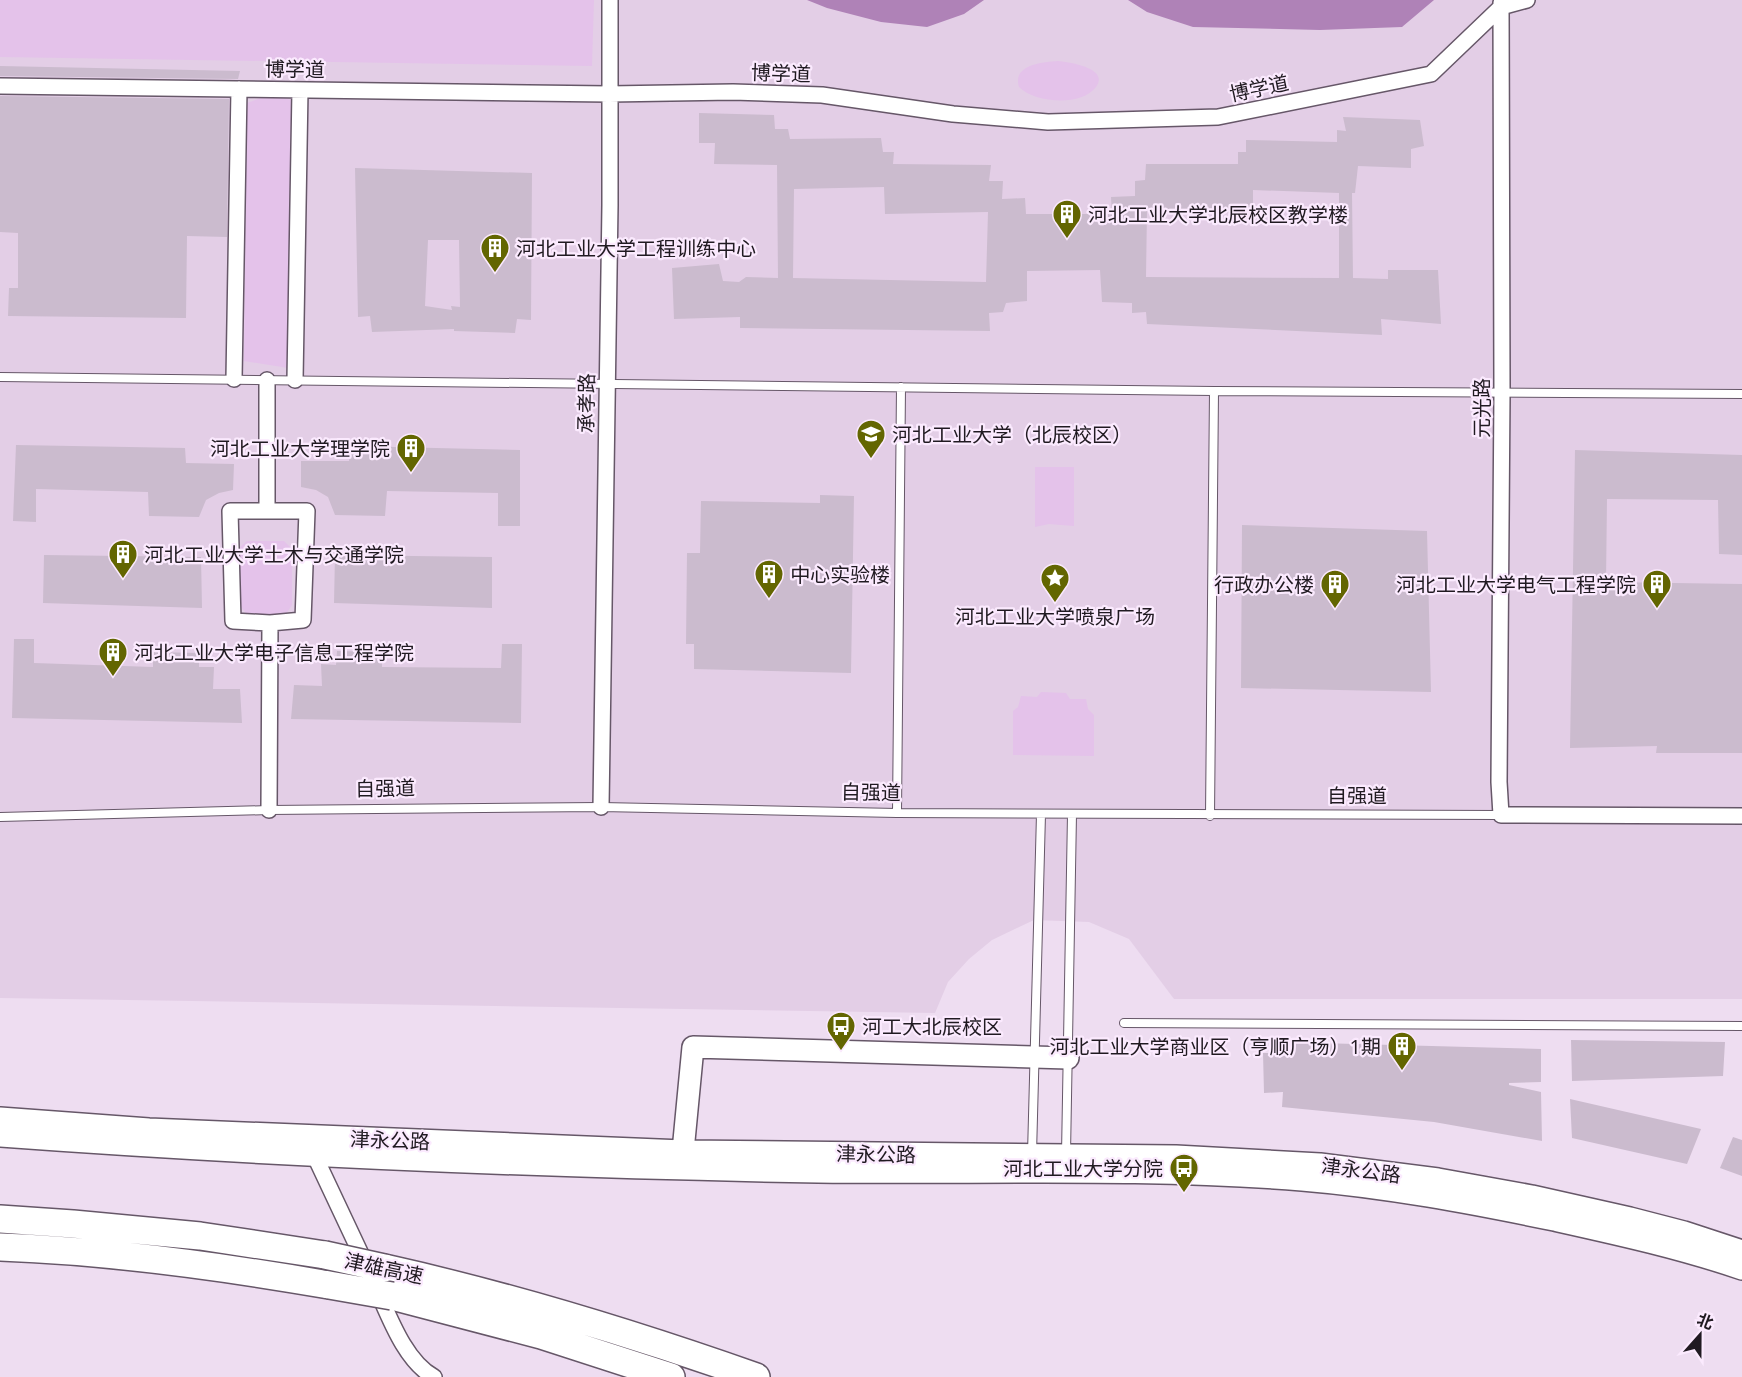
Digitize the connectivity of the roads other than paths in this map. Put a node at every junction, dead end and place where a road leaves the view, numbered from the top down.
1 (610, 0) edge
2 (1527, 0) edge
3 (1502, 4) edge
4 (0, 86) edge
5 (239, 89) junction
6 (300, 90) junction
7 (609, 94) junction
8 (0, 377) edge
9 (234, 379) junction
10 (267, 380) junction
11 (295, 380) junction
12 (607, 382) junction
13 (902, 387) junction
14 (1214, 391) junction
15 (1502, 393) junction
16 (1742, 394) edge
17 (267, 511) junction
18 (270, 623) junction
19 (601, 807) junction
20 (269, 810) junction
21 (897, 813) junction
22 (1041, 814) junction
23 (1072, 814) junction
24 (1501, 815) junction
25 (1210, 816) junction
26 (1742, 816) edge
27 (0, 817) edge
28 (1124, 1023) dead end
29 (1742, 1026) edge
30 (1034, 1057) junction
31 (1068, 1059) junction
32 (0, 1118) edge
33 (0, 1136) edge
34 (310, 1146) junction
35 (683, 1151) junction
36 (1031, 1164) junction
37 (1065, 1164) junction
38 (0, 1220) edge
39 (0, 1247) edge
40 (1742, 1251) edge
41 (1742, 1269) edge
42 (434, 1377) edge
43 (671, 1377) edge
44 (756, 1377) edge

1 - 7 street, 承孝路
2 - 3 street, 博学道
3 - 7 street, 博学道
3 - 15 street, 元光路
4 - 5 street, 博学道
5 - 6 street, 博学道
5 - 9 street
6 - 7 street, 博学道
6 - 11 street
7 - 12 street, 承孝路
8 - 9 lane
9 - 10 lane
10 - 11 lane
10 - 17 street
11 - 12 lane
12 - 13 lane
12 - 19 street, 承孝路
13 - 14 lane
13 - 21 lane
14 - 15 lane
14 - 25 lane
15 - 16 lane
15 - 24 street, 元光路
17 - 18 street
17 - 18 street
18 - 20 street
19 - 20 lane, 自强道
19 - 21 lane, 自强道
20 - 27 lane, 自强道
21 - 22 lane, 自强道
22 - 23 lane, 自强道
22 - 30 lane
23 - 25 lane, 自强道
23 - 31 lane
24 - 25 lane, 自强道
24 - 26 street, 自强道
28 - 29 lane
30 - 31 street
30 - 35 street
30 - 36 lane
31 - 37 lane
32 - 34 street, 津永公路
33 - 34 street, 津永公路
34 - 35 street, 津永公路
34 - 36 street, 津永公路
34 - 42 street
35 - 36 street, 津永公路
36 - 37 street, 津永公路
37 - 40 street, 津永公路
37 - 41 street, 津永公路
38 - 44 highway, 津雄高速, bridge
39 - 43 highway, 津雄高速, bridge

